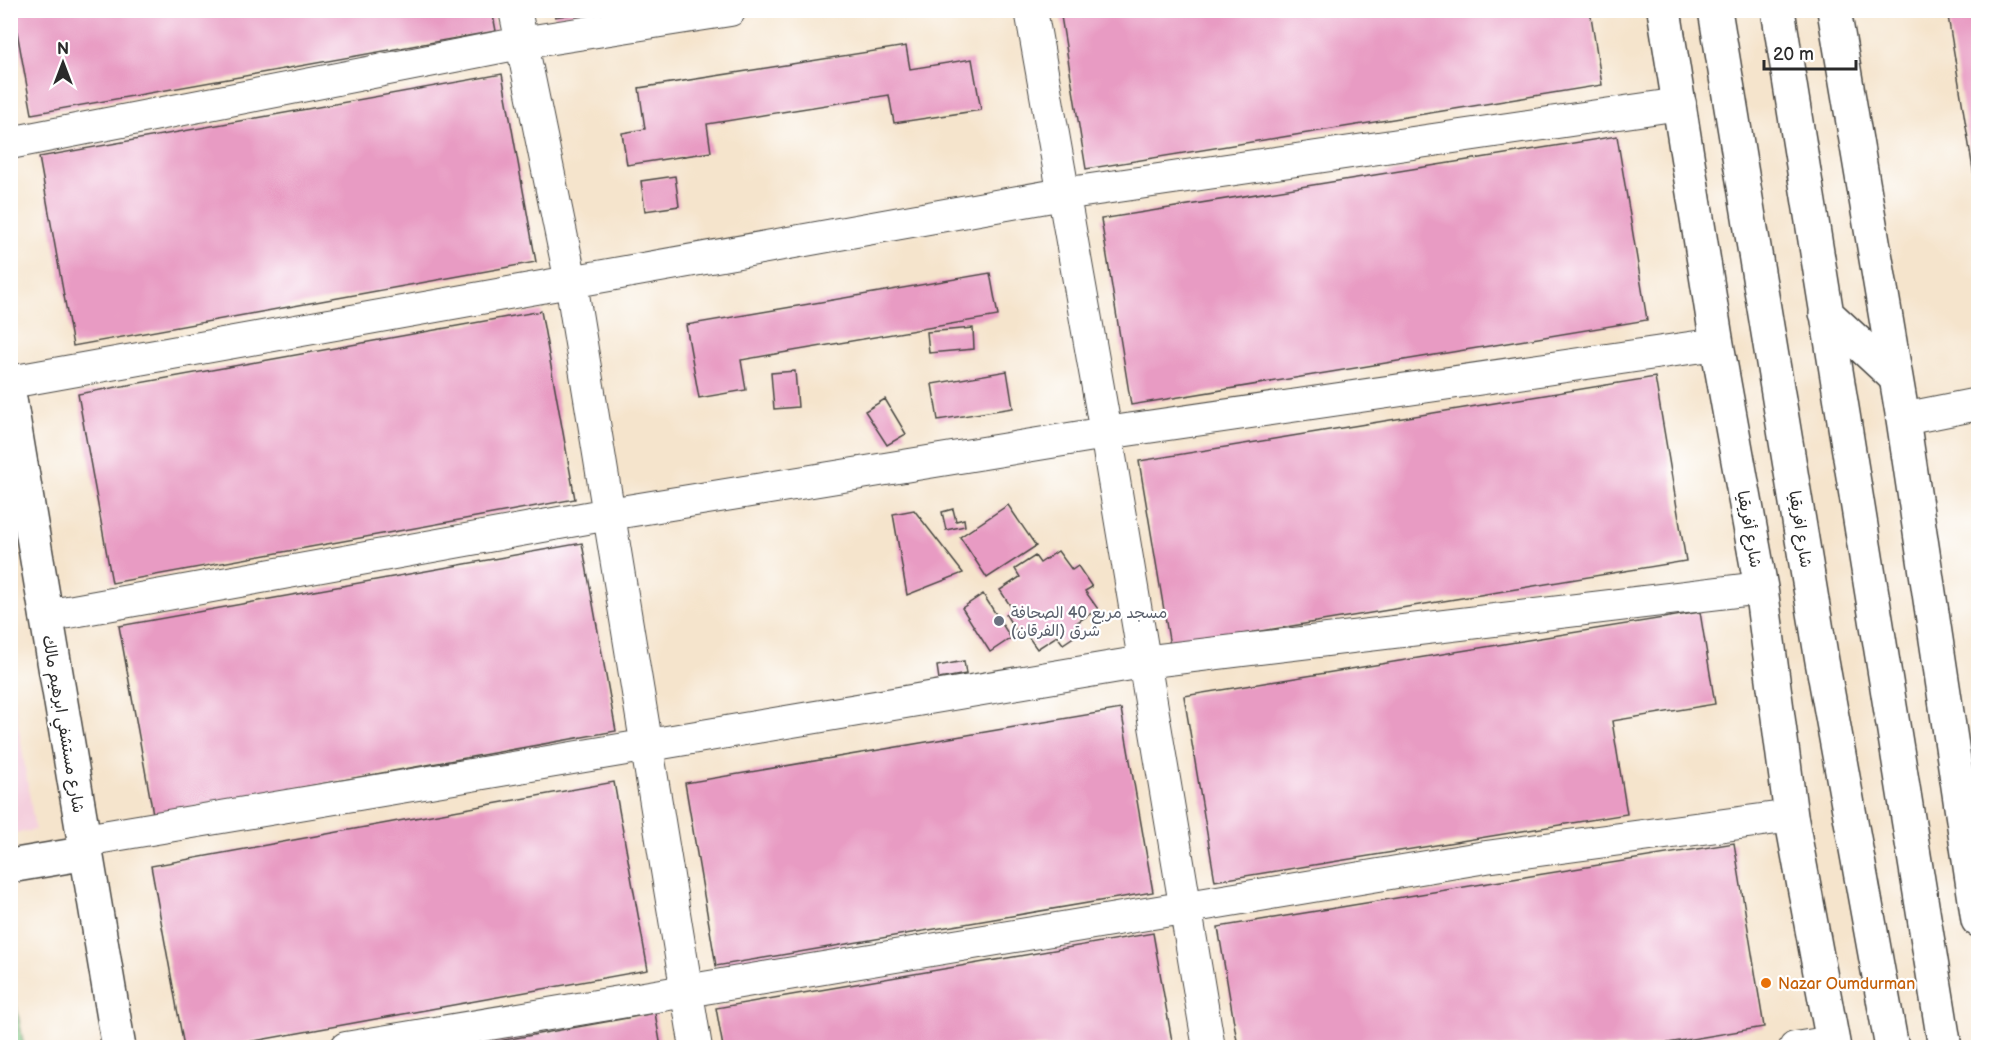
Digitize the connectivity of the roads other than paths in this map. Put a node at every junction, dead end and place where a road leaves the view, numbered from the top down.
1 (515, 10) edge
2 (730, 10) edge
3 (1031, 10) edge
4 (1664, 10) edge
5 (1715, 10) edge
6 (1778, 10) edge
7 (1834, 10) edge
8 (521, 43) junction
9 (1680, 104) junction
10 (10, 143) edge
11 (1063, 194) junction
12 (572, 282) junction
13 (1826, 313) junction
14 (1717, 344) junction
15 (1895, 377) junction
16 (10, 382) edge
17 (10, 399) edge
18 (1978, 404) edge
19 (1903, 419) junction
20 (1106, 433) junction
21 (609, 514) junction
22 (1761, 588) junction
23 (46, 616) junction
24 (1143, 662) junction
25 (647, 746) junction
26 (1791, 816) junction
27 (86, 847) junction
28 (10, 866) edge
29 (1185, 908) junction
30 (1978, 920) edge
31 (687, 991) junction
32 (1833, 1045) edge
33 (119, 1047) edge
34 (346, 1047) edge
35 (696, 1047) edge
36 (1209, 1047) edge
37 (1795, 1047) edge
38 (1892, 1047) edge
39 (1945, 1047) edge

1 - 8 street
2 - 8 street
3 - 11 street
4 - 9 main road, شارع أفريقيا
5 - 38 main road, شارع افريقيا
6 - 13 main road
7 - 15 main road
8 - 10 street
8 - 12 street
9 - 11 street
9 - 14 main road, شارع أفريقيا
11 - 12 street
11 - 20 street
12 - 16 street
12 - 21 street
13 - 15 main road
13 - 39 main road
14 - 20 street
14 - 22 main road, شارع أفريقيا
15 - 19 main road
17 - 23 main road, شارع مستشفي ابرهيم مالك
18 - 19 street
19 - 30 main road
20 - 21 street
20 - 24 street
21 - 23 street
21 - 25 street
22 - 24 street
22 - 26 main road, شارع أفريقيا
23 - 27 main road, شارع مستشفي ابرهيم مالك
24 - 25 street
24 - 29 street
25 - 27 street
25 - 31 street
26 - 29 street
26 - 32 main road, شارع أفريقيا
27 - 28 main road
27 - 33 main road, شارع مستشفي ابرهيم مالك
29 - 31 street
29 - 36 street
31 - 34 street
31 - 35 street
32 - 37 street

